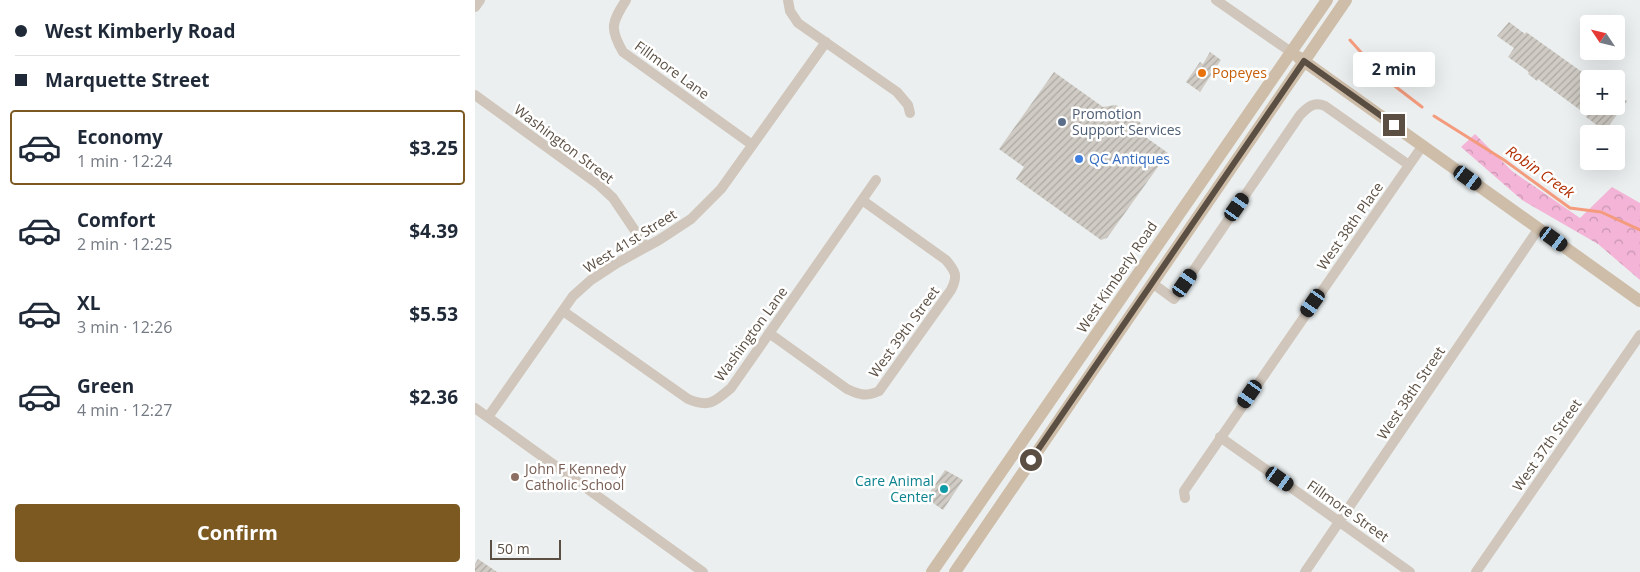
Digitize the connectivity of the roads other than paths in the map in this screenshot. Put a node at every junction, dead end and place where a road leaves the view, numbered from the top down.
1 (480, 0) edge
2 (626, 0) edge
3 (788, 0) edge
4 (1217, 0) edge
5 (1327, 0) edge
6 (1346, 0) edge
7 (475, 7) edge
8 (826, 42) junction
9 (1291, 52) junction
10 (1304, 61) junction
11 (475, 95) edge
12 (911, 113) dead end
13 (751, 144) junction
14 (1423, 145) junction
15 (1409, 165) junction
16 (876, 180) dead end
17 (861, 200) junction
18 (1539, 228) junction
19 (646, 247) junction
20 (1152, 283) junction
21 (1640, 301) edge
22 (563, 311) junction
23 (769, 333) junction
24 (1640, 335) edge
25 (475, 408) edge
26 (488, 417) junction
27 (1220, 437) junction
28 (1185, 498) dead end
29 (1339, 522) junction
30 (703, 572) edge
31 (933, 572) edge
32 (955, 572) edge
33 (1305, 572) edge
34 (1410, 572) edge
35 (1476, 572) edge

1 - 7 street
2 - 13 street, Fillmore Lane
3 - 8 street
4 - 9 street
5 - 9 main road, West Kimberly Road
6 - 10 main road
8 - 12 street
8 - 13 street, West 41st Street
9 - 10 main road
9 - 31 main road, West Kimberly Road
10 - 14 main road
10 - 20 main road
11 - 19 street, Washington Street
13 - 19 street, West 41st Street
14 - 15 street, West 38th Place
14 - 18 main road
15 - 20 street
15 - 27 street, West 38th Place
16 - 17 street, Washington Lane
17 - 23 street, Washington Lane
17 - 23 street, West 39th Street
18 - 21 main road
18 - 29 street, West 38th Street
19 - 22 street, West 41st Street
20 - 32 main road
22 - 23 street, Washington Lane
22 - 26 street, West 41st Street
24 - 35 street, West 37th Street
25 - 26 street
26 - 30 street
27 - 28 street, West 38th Place
27 - 29 street, Fillmore Street
29 - 33 street, West 38th Street
29 - 34 street, Fillmore Street

